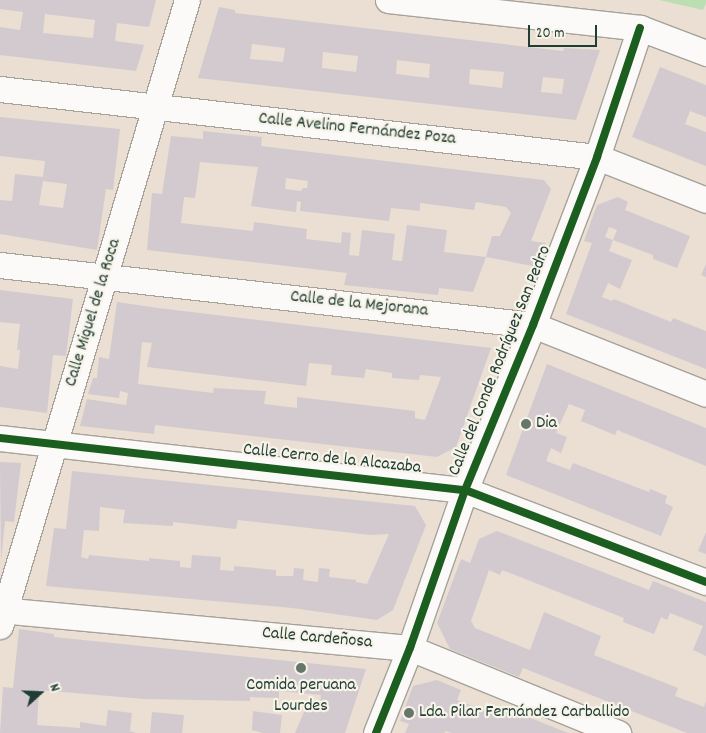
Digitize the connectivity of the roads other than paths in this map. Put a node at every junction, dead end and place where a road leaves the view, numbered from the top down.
1 (186, 0) edge
2 (388, 0) edge
3 (640, 28) junction
4 (706, 53) edge
5 (0, 89) edge
6 (156, 108) junction
7 (597, 157) junction
8 (706, 200) edge
9 (0, 265) edge
10 (105, 278) junction
11 (533, 325) junction
12 (706, 394) edge
13 (0, 438) edge
14 (55, 444) junction
15 (465, 490) junction
16 (706, 582) edge
17 (2, 615) edge
18 (410, 648) junction
19 (376, 733) edge
20 (618, 733) edge

1 - 6 street, Calle Miguel de la Roca
2 - 3 street
3 - 4 street
3 - 7 street, Calle del Conde Rodríguez San Pedro
5 - 6 street, Calle Avelino Fernández Poza
6 - 7 street, Calle Avelino Fernández Poza
6 - 10 street, Calle Miguel de la Roca
7 - 8 street, Calle Avelino Fernández Poza
7 - 11 street, Calle del Conde Rodríguez San Pedro
9 - 10 street, Calle de la Mejorana
10 - 11 street, Calle de la Mejorana
10 - 14 street, Calle Miguel de la Roca
11 - 12 street, Calle de la Mejorana
11 - 15 street, Calle del Conde Rodríguez San Pedro
13 - 14 street, Calle Cerro de la Alcazaba
14 - 15 street, Calle Cerro de la Alcazaba
14 - 17 street, Calle Miguel de la Roca
15 - 16 street, Calle Cerro de la Alcazaba
15 - 18 street, Calle del Conde Rodríguez San Pedro
17 - 18 street, Calle Cardeñosa
18 - 19 street, Calle del Conde Rodríguez San Pedro
18 - 20 street, Calle Cardeñosa

